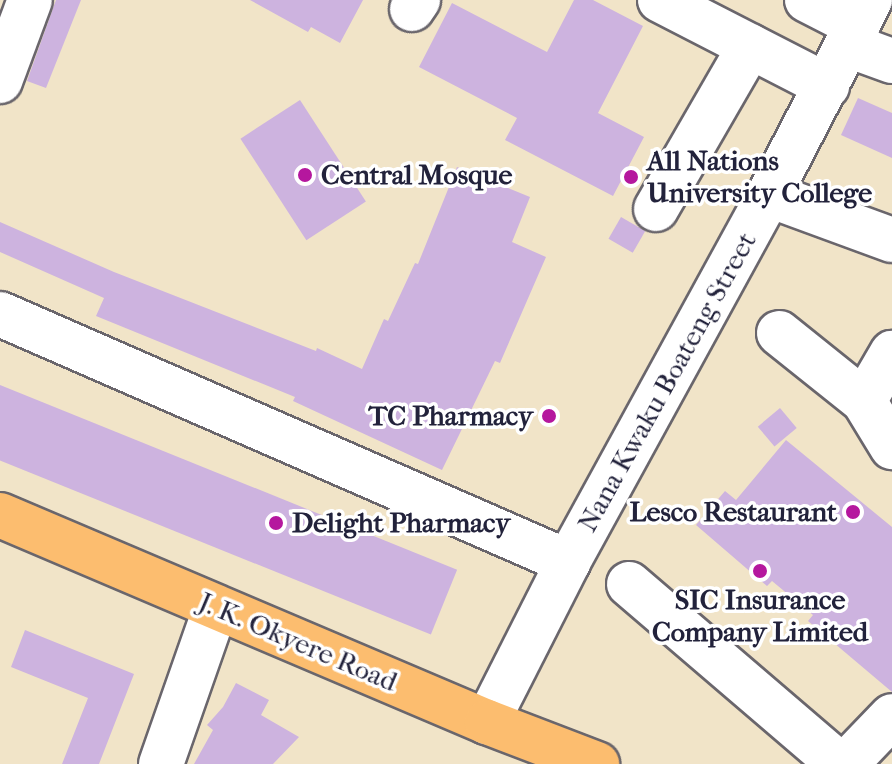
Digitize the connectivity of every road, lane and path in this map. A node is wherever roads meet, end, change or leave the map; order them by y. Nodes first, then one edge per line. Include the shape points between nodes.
1 (30, 0) edge
2 (660, 0) edge
3 (807, 0) edge
4 (859, 24) edge
5 (750, 46) junction
6 (892, 61) edge
7 (3, 66) edge
8 (827, 86) junction
9 (769, 195) junction
10 (656, 209) dead end
11 (892, 240) edge
12 (0, 314) edge
13 (779, 333) dead end
14 (892, 353) edge
15 (864, 401) junction
16 (892, 447) edge
17 (0, 515) edge
18 (568, 562) junction
19 (629, 584) dead end
20 (216, 607) junction
21 (892, 716) edge
22 (487, 722) junction
23 (161, 764) edge
24 (597, 764) edge
25 (839, 764) edge
26 (846, 764) edge

1 - 7 street
2 - 5 street
3 - 4 street
4 - 6 street
4 - 8 street, Nana Kwaku Boateng Street
5 - 8 street
5 - 10 street
8 - 9 street, Nana Kwaku Boateng Street
9 - 11 street
9 - 18 street, Nana Kwaku Boateng Street
12 - 18 street
13 - 15 street
14 - 15 street
15 - 16 street
17 - 20 main road, J. K. Okyere Road
18 - 22 street, Nana Kwaku Boateng Street
19 - 25 street
20 - 22 main road, J. K. Okyere Road
20 - 23 street
21 - 26 street
22 - 24 main road, J. K. Okyere Road

